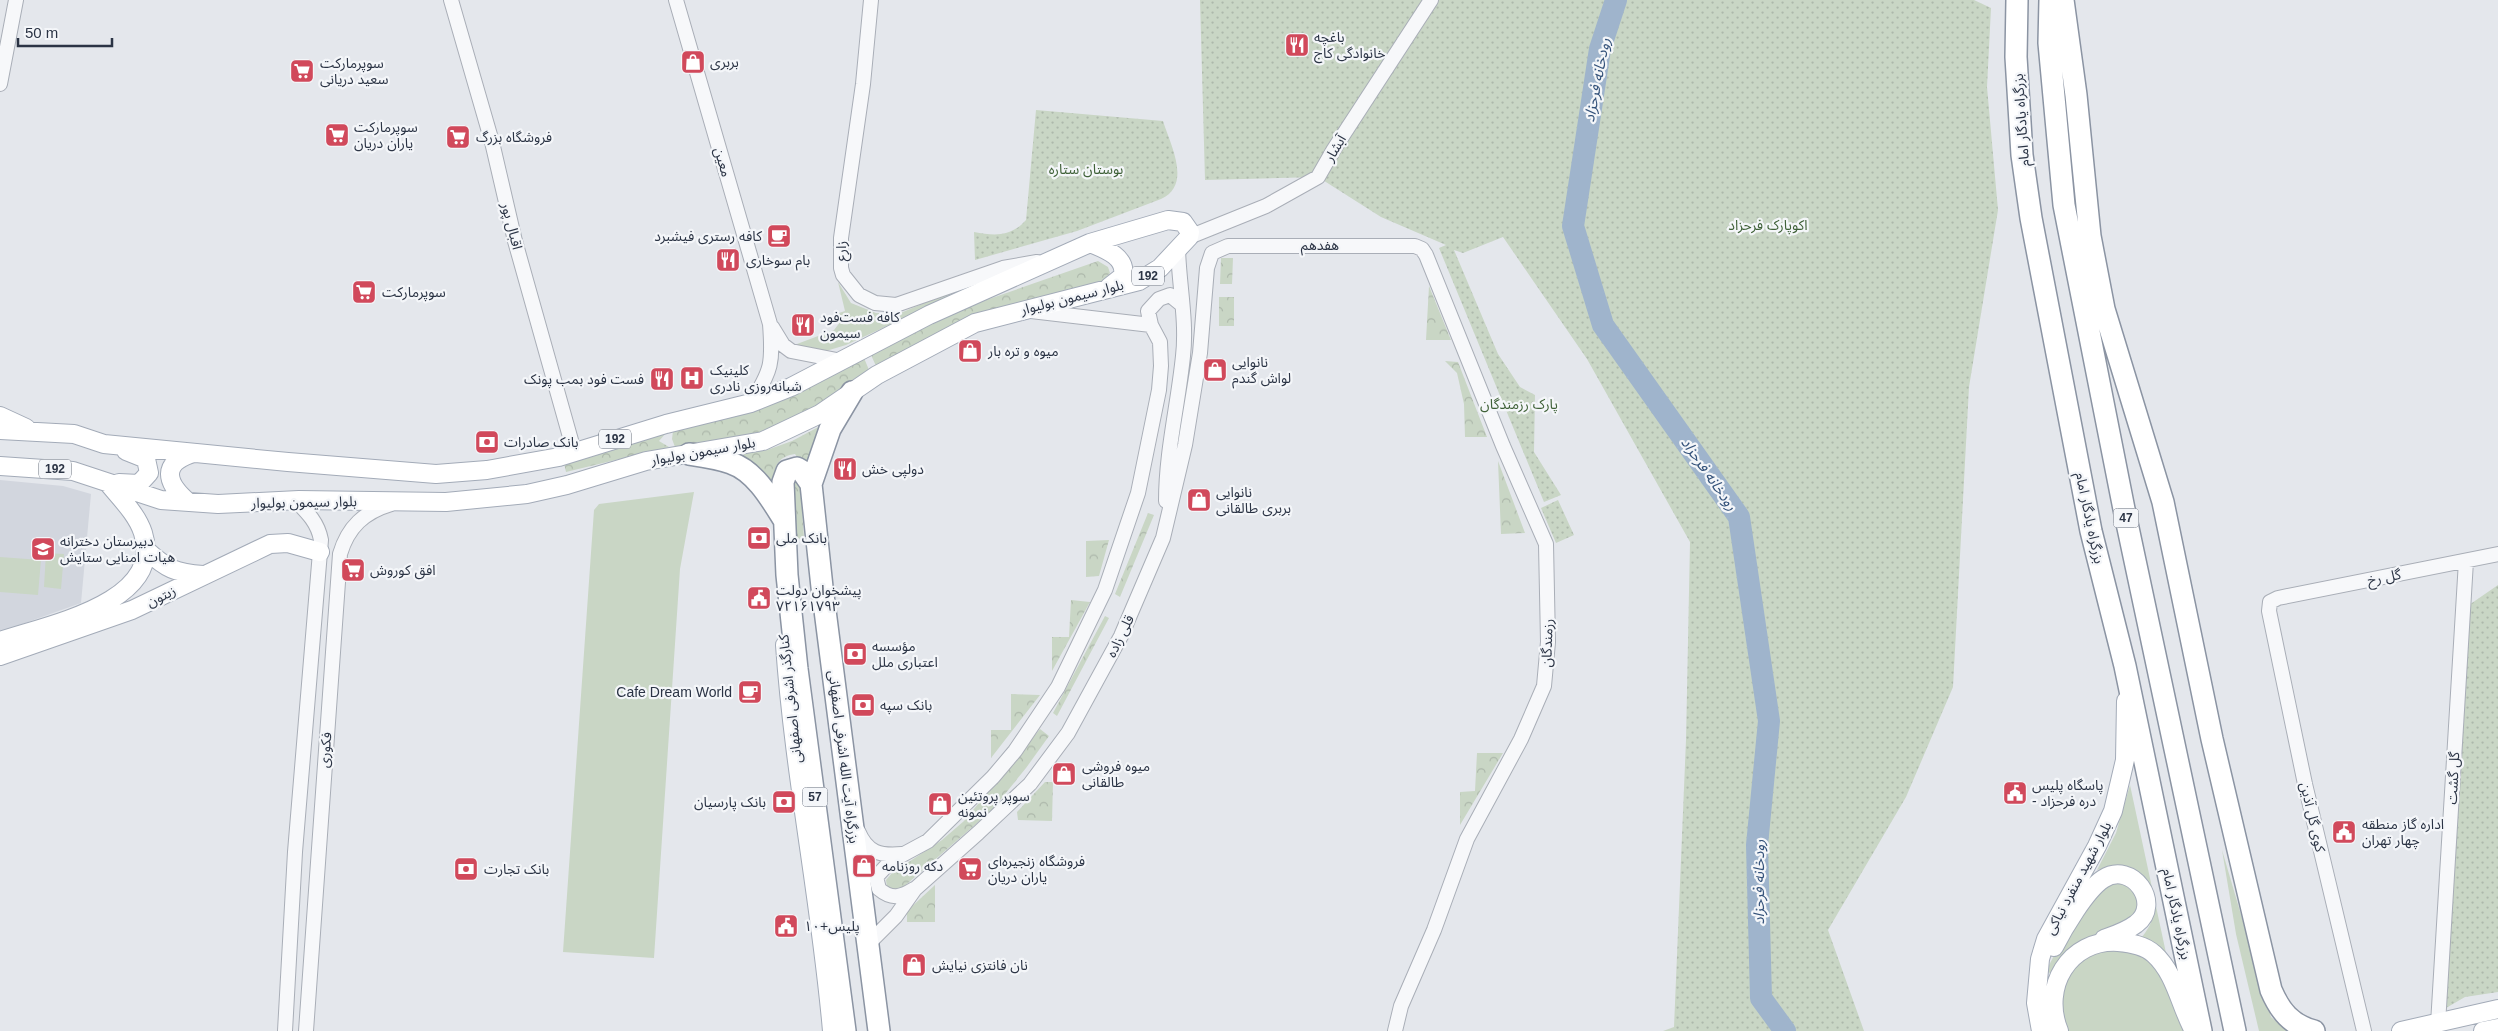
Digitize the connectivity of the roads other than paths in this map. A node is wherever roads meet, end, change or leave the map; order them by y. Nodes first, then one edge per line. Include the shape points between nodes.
1 (16, 0) edge
2 (451, 0) edge
3 (676, 0) edge
4 (871, 0) edge
5 (1431, 0) edge
6 (2017, 0) edge
7 (2050, 0) edge
8 (2063, 0) edge
9 (0, 84) edge
10 (1090, 243) junction
11 (1184, 243) junction
12 (1218, 249) joint
13 (1422, 249) joint
14 (1052, 259) junction
15 (1109, 287) junction
16 (1181, 304) junction
17 (1020, 310) junction
18 (770, 324) junction
19 (1151, 325) junction
20 (842, 361) junction
21 (852, 392) junction
22 (751, 403) junction
23 (0, 416) edge
24 (0, 430) edge
25 (36, 432) junction
26 (104, 444) junction
27 (574, 451) junction
28 (197, 453) junction
29 (689, 454) junction
30 (0, 466) edge
31 (108, 483) junction
32 (811, 484) junction
33 (295, 500) junction
34 (188, 502) junction
35 (399, 502) junction
36 (784, 520) junction
37 (1166, 524) junction
38 (146, 550) junction
39 (320, 552) junction
40 (2498, 554) edge
41 (2466, 561) junction
42 (204, 574) junction
43 (787, 575) junction
44 (2270, 602) joint
45 (0, 641) edge
46 (0, 656) edge
47 (2125, 666) junction
48 (851, 808) junction
49 (905, 854) junction
50 (915, 889) junction
51 (2095, 943) junction
52 (867, 945) junction
53 (2040, 978) junction
54 (2498, 1009) edge
55 (2438, 1024) junction
56 (2498, 1028) edge
57 (284, 1031) edge
58 (306, 1031) edge
59 (832, 1031) edge
60 (845, 1031) edge
61 (879, 1031) edge
62 (1394, 1031) edge
63 (2041, 1031) edge
64 (2059, 1031) edge
65 (2194, 1031) edge
66 (2201, 1031) edge
67 (2235, 1031) edge
68 (2314, 1031) edge
69 (2364, 1031) edge
70 (2401, 1031) edge
71 (2483, 1031) edge

1 - 9 street
2 - 27 street, اقبال پور
3 - 18 street, معین
4 - 14 street, زارع via 840,253 843,275 859,295 875,303 896,306 1003,268
5 - 11 street, آبشار via 1318,178 1289,195
6 - 47 highway, بزرگراه یادگار امام via 2016,57 2022,155 2031,218 2091,531
7 - 67 highway, 47 via 2049,43 2064,205 2126,518
8 - 68 highway via 2090,236 2104,309 2163,502 2218,767 2271,990 2287,1018
10 - 11 main road, 192 via 1168,220 1183,222 1188,227
10 - 14 main road, 192
10 - 15 main road via 1113,254 1123,265 1123,276
11 - 15 main road, بلوار سیمون بولیوار / 192 via 1160,268 1139,281
11 - 16 street
12 - 13 street, هفدهم via 1267,245 1415,246
12 - 37 street, قلی زاده via 1208,260 1200,353 1185,445
13 - 62 street, رزمندگان via 1546,544 1548,642 1544,686 1467,840
14 - 20 main road, 192
15 - 17 main road, بلوار سیمون بولیوار / 192
16 - 19 street via 1170,295 1159,299 1148,311
16 - 37 street via 1184,355 1166,467
17 - 19 street
17 - 21 main road, بلوار سیمون بولیوار / 192 via 975,323 946,337
18 - 20 street, معین via 783,345 791,351
18 - 22 street, معین via 771,366
19 - 49 street via 1162,348 1159,390 1138,493 1104,590 1058,686 1015,751 951,820 928,841
20 - 22 main road, 192
21 - 29 main road, بلوار سیمون بولیوار / 192 via 797,426 763,441
21 - 32 highway via 830,429
22 - 27 main road, 192
23 - 25 main road
24 - 25 main road, 192
25 - 26 main road, 192 via 74,434
26 - 28 main road, 192
26 - 31 main road via 142,456 150,468 147,478 139,484
27 - 28 main road, 192 via 559,457 487,470 436,474
28 - 34 main road via 177,459 172,465 172,483 177,493
29 - 35 main road, بلوار سیمون بولیوار / 192 via 622,466 567,485 527,494 446,502
29 - 36 highway, 57 via 732,463 743,469 769,496
30 - 31 main road, بلوار سیمون بولیوار / 192 via 73,471
31 - 34 main road, بلوار سیمون بولیوار / 192 via 161,500
31 - 38 main road via 136,517
32 - 36 highway via 802,470 787,471 783,482
32 - 48 highway, بزرگراه آیت الله اشرفی اصفهانی
33 - 34 main road, بلوار سیمون بولیوار / 192 via 218,504
33 - 35 main road, بلوار سیمون بولیوار / 192
33 - 39 street, فکوری via 312,516 320,530
35 - 58 street, فکوری via 366,514 345,537 340,554
36 - 43 highway, 57
37 - 50 street, قلی زاده via 1158,551 1121,636 1068,733 1030,784
38 - 42 main road via 170,570
38 - 45 main road, زیتون via 140,572 129,588 112,600
39 - 42 main road, زیتون via 279,542
39 - 57 street, فکوری
40 - 41 street, گل رخ
41 - 44 street, گل رخ
41 - 55 street, گل گشت
42 - 46 main road, زیتون via 132,610
43 - 59 main road, کنارگذر اشرفی اصفهانی via 783,621 787,675
43 - 60 highway, 57
44 - 69 street, کوی گل آذین via 2269,611 2305,784
47 - 53 main road, بلوار شهید منفرد نیاکی via 2126,741 2122,782 2097,846 2046,939 2040,959
47 - 66 highway, بزرگراه یادگار امام
48 - 49 street via 858,833 872,852
48 - 52 highway, بزرگراه آیت الله اشرفی اصفهانی
49 - 50 street via 883,868 876,876 877,884 884,893 895,897
50 - 52 street, قلی زاده via 896,916
51 - 53 main road via 2127,930 2143,916 2146,897 2142,887 2131,878 2110,876 2097,884 2058,939
51 - 64 main road via 2079,952 2062,970 2054,996
51 - 65 main road via 2131,942 2153,953 2171,975
52 - 61 highway, بزرگراه آیت الله اشرفی اصفهانی
53 - 63 main road, بلوار شهید منفرد نیاکی via 2036,1003
54 - 55 main road
55 - 70 main road
56 - 71 main road

